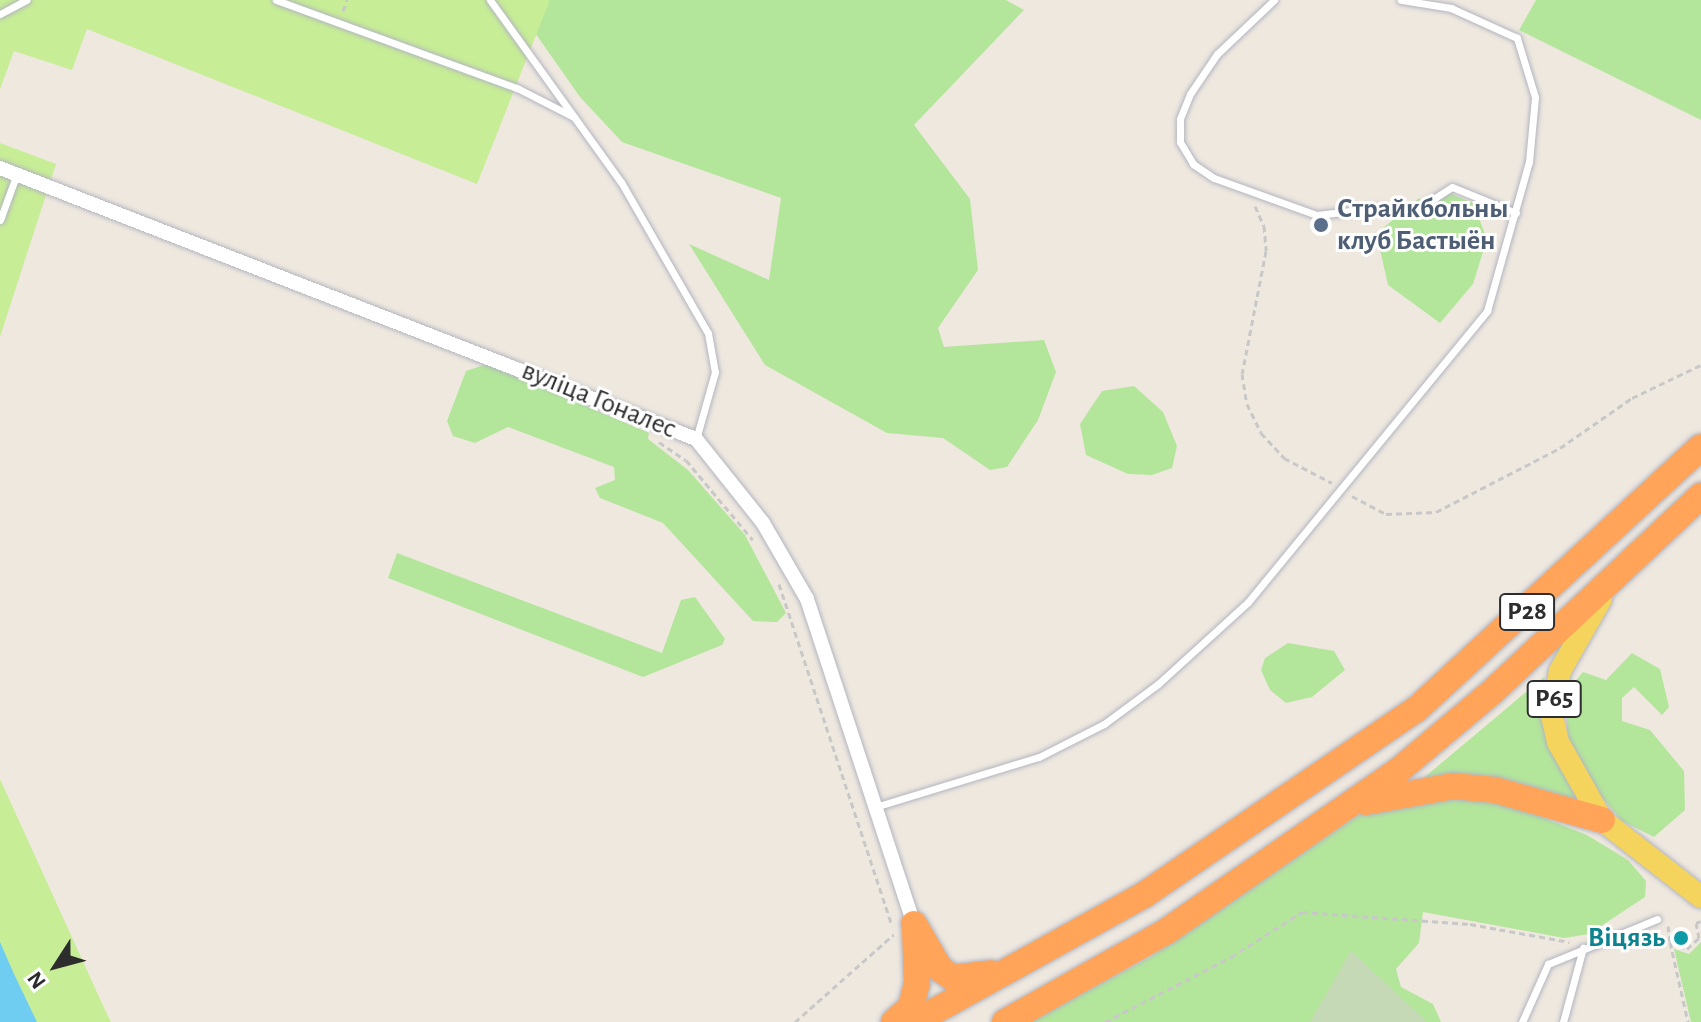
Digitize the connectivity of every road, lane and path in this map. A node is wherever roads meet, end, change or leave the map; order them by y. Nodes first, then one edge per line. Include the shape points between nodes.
1 (26, 0) edge
2 (276, 0) edge
3 (490, 0) edge
4 (1274, 0) edge
5 (1401, 0) edge
6 (0, 14) edge
7 (576, 118) junction
8 (0, 168) edge
9 (16, 176) junction
10 (1234, 185) junction
11 (1516, 213) junction
12 (0, 220) edge
13 (1701, 365) edge
14 (659, 425) junction
15 (696, 439) junction
16 (1701, 447) edge
17 (1339, 487) junction
18 (1701, 496) edge
19 (757, 543) dead end
20 (775, 575) dead end
21 (1612, 581) junction
22 (873, 807) junction
23 (1347, 809) junction
24 (1602, 820) junction
25 (1701, 897) edge
26 (1657, 919) joint
27 (1701, 921) edge
28 (914, 924) junction
29 (1670, 942) junction
30 (1581, 946) junction
31 (1030, 961) junction
32 (795, 1022) edge
33 (894, 1022) edge
34 (915, 1022) edge
35 (1005, 1022) edge
36 (1105, 1022) edge
37 (1522, 1022) edge
38 (1563, 1022) edge
39 (1688, 1022) edge

1 - 6 lane
2 - 7 lane via 517,88
3 - 7 lane
4 - 10 lane via 1217,54 1180,119 1180,142 1193,164
5 - 11 lane via 1451,8 1517,38 1535,97 1529,162
7 - 15 lane via 621,182 708,333 715,372
8 - 9 street, вуліца Гоналес
9 - 12 lane
9 - 14 street, вуліца Гоналес
10 - 11 lane via 1317,215 1376,208 1413,212 1452,187
10 - 17 path via 1254,204 1264,226 1266,251 1242,374 1247,404 1261,433 1284,458
11 - 17 lane via 1487,311
13 - 17 path via 1632,398 1560,448 1436,512 1386,514
14 - 15 street, вуліца Гоналес
14 - 19 path via 653,438 686,460
15 - 22 street, вуліца Гоналес via 792,568 811,610
16 - 31 highway, Р28 via 1417,709 1209,854
17 - 22 lane via 1248,602 1210,641 1104,724 1039,757
18 - 21 highway, Р28
20 - 32 path via 894,934
21 - 23 highway, Р28 via 1492,692
21 - 24 main road, Р65 via 1570,646 1552,716 1558,742
22 - 28 street, вуліца Гоналес
23 - 24 highway, Р65 via 1423,787 1453,786 1495,790
23 - 35 highway, Р28 via 1167,931
24 - 25 main road, Р65
26 - 29 path via 1668,926
26 - 30 lane
27 - 29 path via 1696,923 1695,944 1687,949
28 - 31 highway via 940,969 953,978 972,979
28 - 33 highway via 917,983 911,1007
29 - 39 path
30 - 36 path via 1470,924 1302,912 1231,957
30 - 37 lane via 1548,964
30 - 38 lane
31 - 34 highway, Р28

